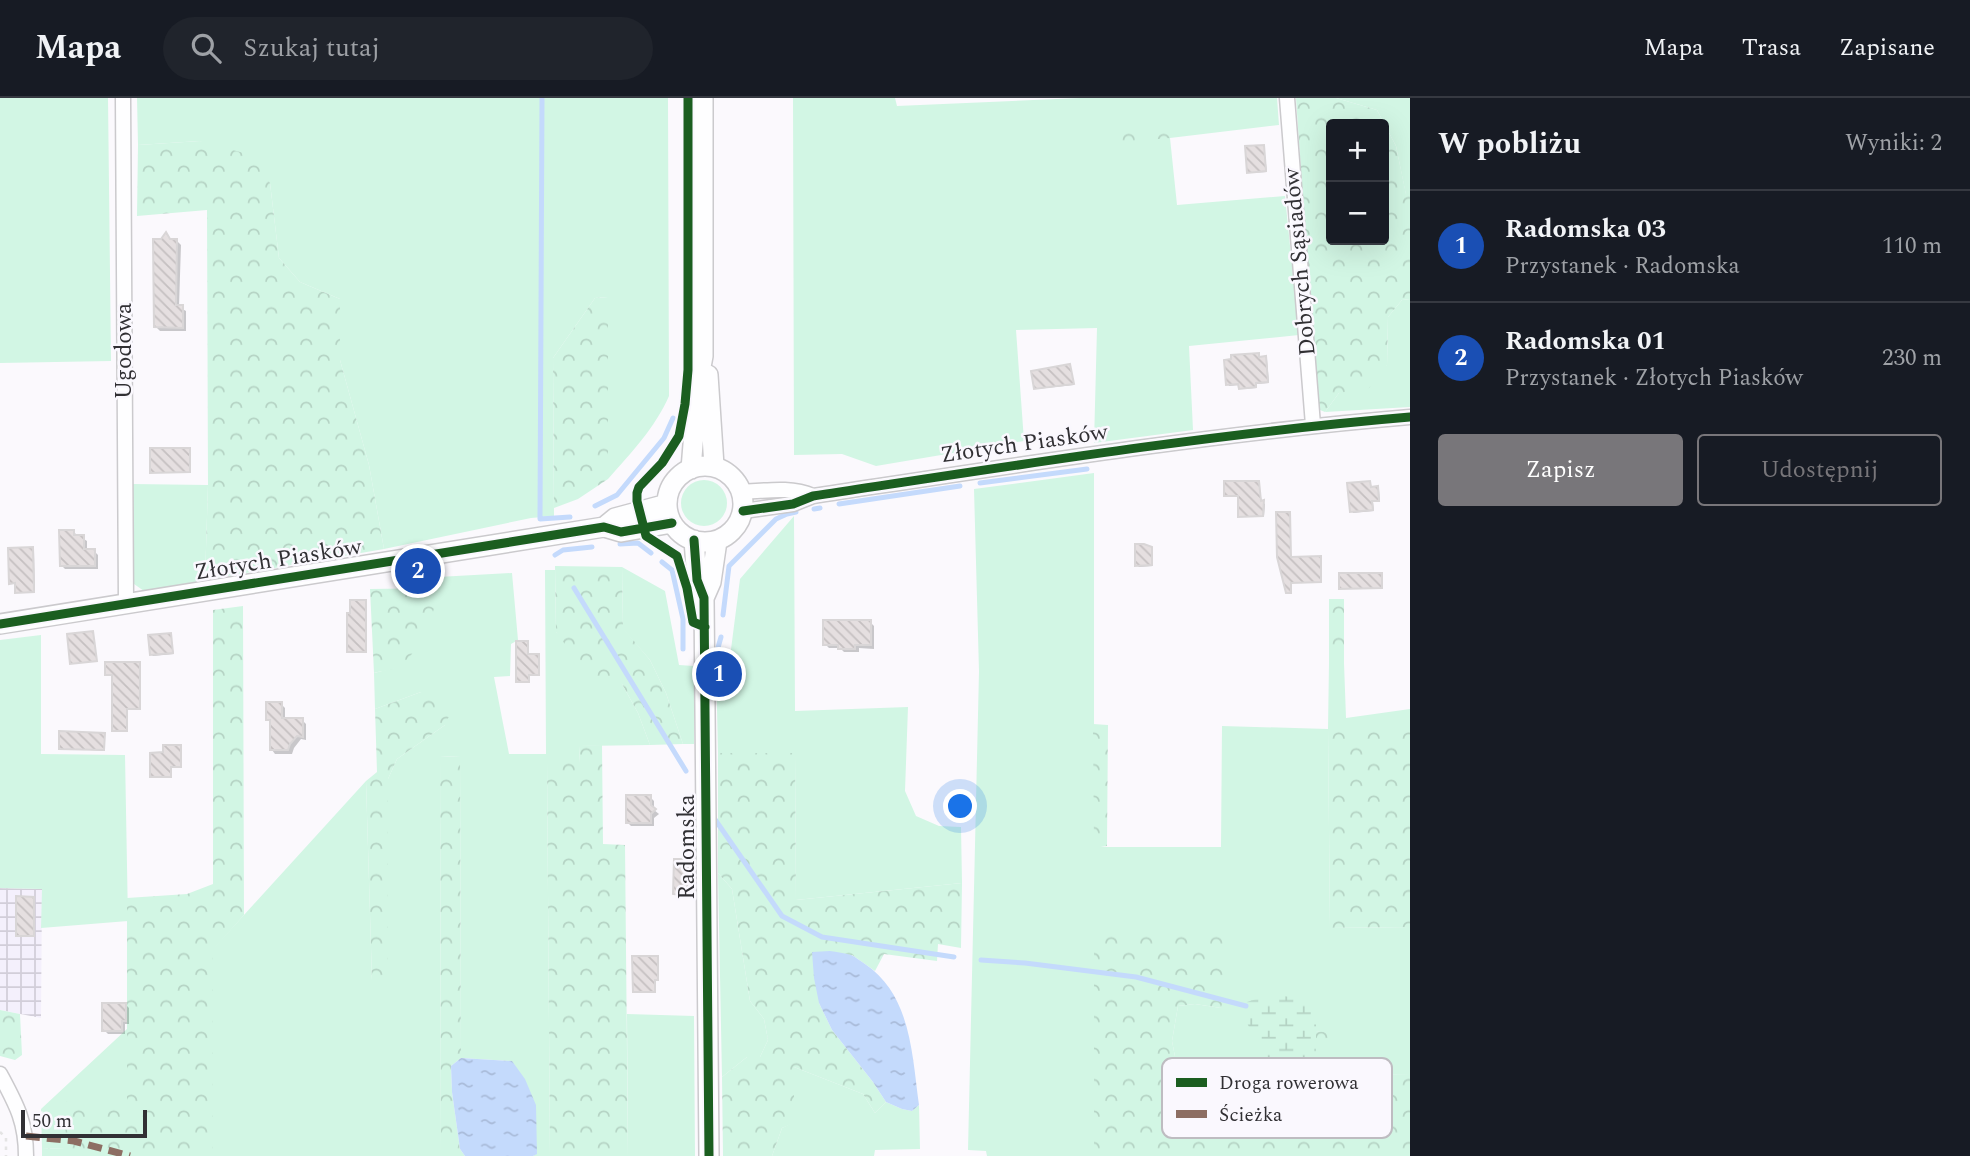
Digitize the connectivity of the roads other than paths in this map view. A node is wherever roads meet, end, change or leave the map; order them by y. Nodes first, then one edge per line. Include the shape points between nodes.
1 (123, 98) edge
2 (703, 98) edge
3 (1287, 98) edge
4 (704, 356) junction
5 (1410, 417) edge
6 (1313, 425) junction
7 (714, 466) junction
8 (691, 469) junction
9 (742, 492) junction
10 (813, 496) junction
11 (667, 504) junction
12 (743, 512) junction
13 (672, 523) junction
14 (604, 527) junction
15 (694, 540) junction
16 (717, 541) junction
17 (704, 598) junction
18 (126, 603) junction
19 (0, 624) edge
20 (0, 1074) edge
21 (26, 1156) edge
22 (709, 1156) edge

1 - 18 street, Ugodowa
2 - 4 street
3 - 6 street, Dobrych Sąsiadów
4 - 7 street
4 - 8 street
5 - 6 street, Złotych Piasków
6 - 10 street, Złotych Piasków
7 - 8 street
7 - 9 street via 731,475
8 - 11 street via 672,485
9 - 10 street, Złotych Piasków via 798,490
9 - 12 street
10 - 12 street, Złotych Piasków
11 - 13 street
11 - 14 street, Złotych Piasków via 615,519
12 - 16 street via 734,530
13 - 14 street, Złotych Piasków via 621,532
13 - 15 street
14 - 18 street, Złotych Piasków
15 - 16 street
15 - 17 street, Radomska via 697,580
16 - 17 street, Radomska
17 - 22 street, Radomska
18 - 19 street, Złotych Piasków
20 - 21 street via 19,1109

